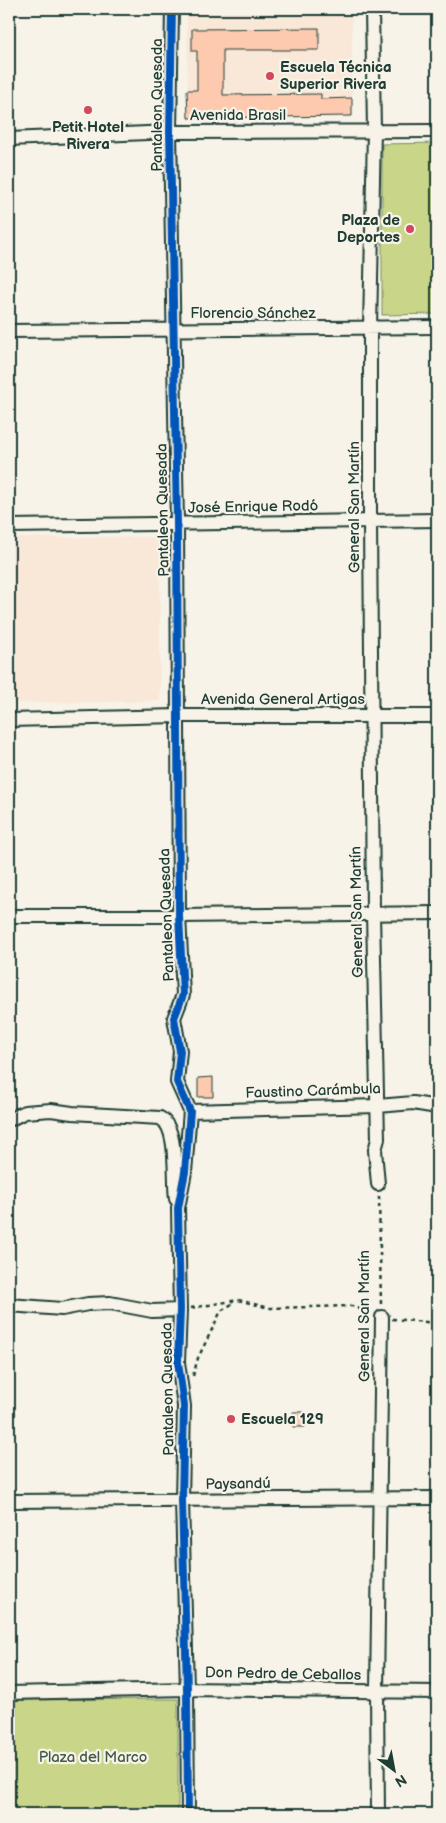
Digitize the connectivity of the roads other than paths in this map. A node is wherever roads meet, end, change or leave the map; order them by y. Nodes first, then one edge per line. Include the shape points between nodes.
1 (172, 9) edge
2 (372, 9) edge
3 (374, 130) junction
4 (437, 131) edge
5 (170, 132) junction
6 (9, 139) edge
7 (437, 328) edge
8 (370, 329) junction
9 (173, 330) junction
10 (9, 331) edge
11 (437, 520) edge
12 (370, 522) junction
13 (177, 524) junction
14 (9, 526) edge
15 (372, 715) junction
16 (178, 716) junction
17 (437, 716) edge
18 (9, 720) edge
19 (437, 913) edge
20 (373, 914) junction
21 (9, 916) edge
22 (179, 916) junction
23 (378, 1106) junction
24 (437, 1107) edge
25 (190, 1110) junction
26 (9, 1120) edge
27 (378, 1184) road end
28 (178, 1208) junction
29 (9, 1304) edge
30 (180, 1310) junction
31 (382, 1317) road end
32 (380, 1498) junction
33 (437, 1498) edge
34 (182, 1500) junction
35 (9, 1501) edge
36 (187, 1689) junction
37 (377, 1692) junction
38 (437, 1692) edge
39 (9, 1693) edge
40 (188, 1814) edge
41 (378, 1814) edge

1 - 5 street, Pantaleon Quesada
2 - 3 street, General San Martín
3 - 4 street, Avenida Brasil
3 - 5 street, Avenida Brasil
3 - 8 street, General San Martín
5 - 6 street, Avenida Brasil
5 - 9 street, Pantaleon Quesada
7 - 8 street, Florencio Sánchez
8 - 9 street, Florencio Sánchez
8 - 12 street, General San Martín
9 - 10 street, Florencio Sánchez
9 - 13 street, Pantaleon Quesada
11 - 12 street, José Enrique Rodó
12 - 13 street, José Enrique Rodó
12 - 15 street, General San Martín
13 - 14 street, José Enrique Rodó
13 - 16 street, Pantaleon Quesada
15 - 16 street, Avenida General Artigas
15 - 17 street, Avenida General Artigas
15 - 20 street, General San Martín
16 - 18 street, Avenida General Artigas
16 - 22 street, Pantaleon Quesada
19 - 20 street
20 - 22 street
20 - 23 street, General San Martín
21 - 22 street
22 - 25 street, Pantaleon Quesada via 183,995 174,1018 180,1051 177,1082
23 - 24 street, Faustino Carámbula via 413,1103
23 - 25 street, Faustino Carámbula
23 - 27 street, General San Martín via 375,1150
25 - 28 street, Pantaleon Quesada via 185,1172
26 - 28 street via 25,1112 51,1110 166,1121 172,1139
28 - 30 street, Pantaleon Quesada
29 - 30 street via 62,1309 110,1303 152,1310
30 - 34 street, Pantaleon Quesada via 178,1362 184,1406
31 - 32 street, General San Martín
32 - 33 street, Paysandú
32 - 34 street, Paysandú
32 - 37 street, General San Martín
34 - 35 street, Paysandú
34 - 36 street, Pantaleon Quesada
36 - 37 street, Don Pedro de Ceballos
36 - 39 street, Don Pedro de Ceballos
36 - 40 street, Pantaleon Quesada
37 - 38 street, Don Pedro de Ceballos
37 - 41 street, General San Martín

